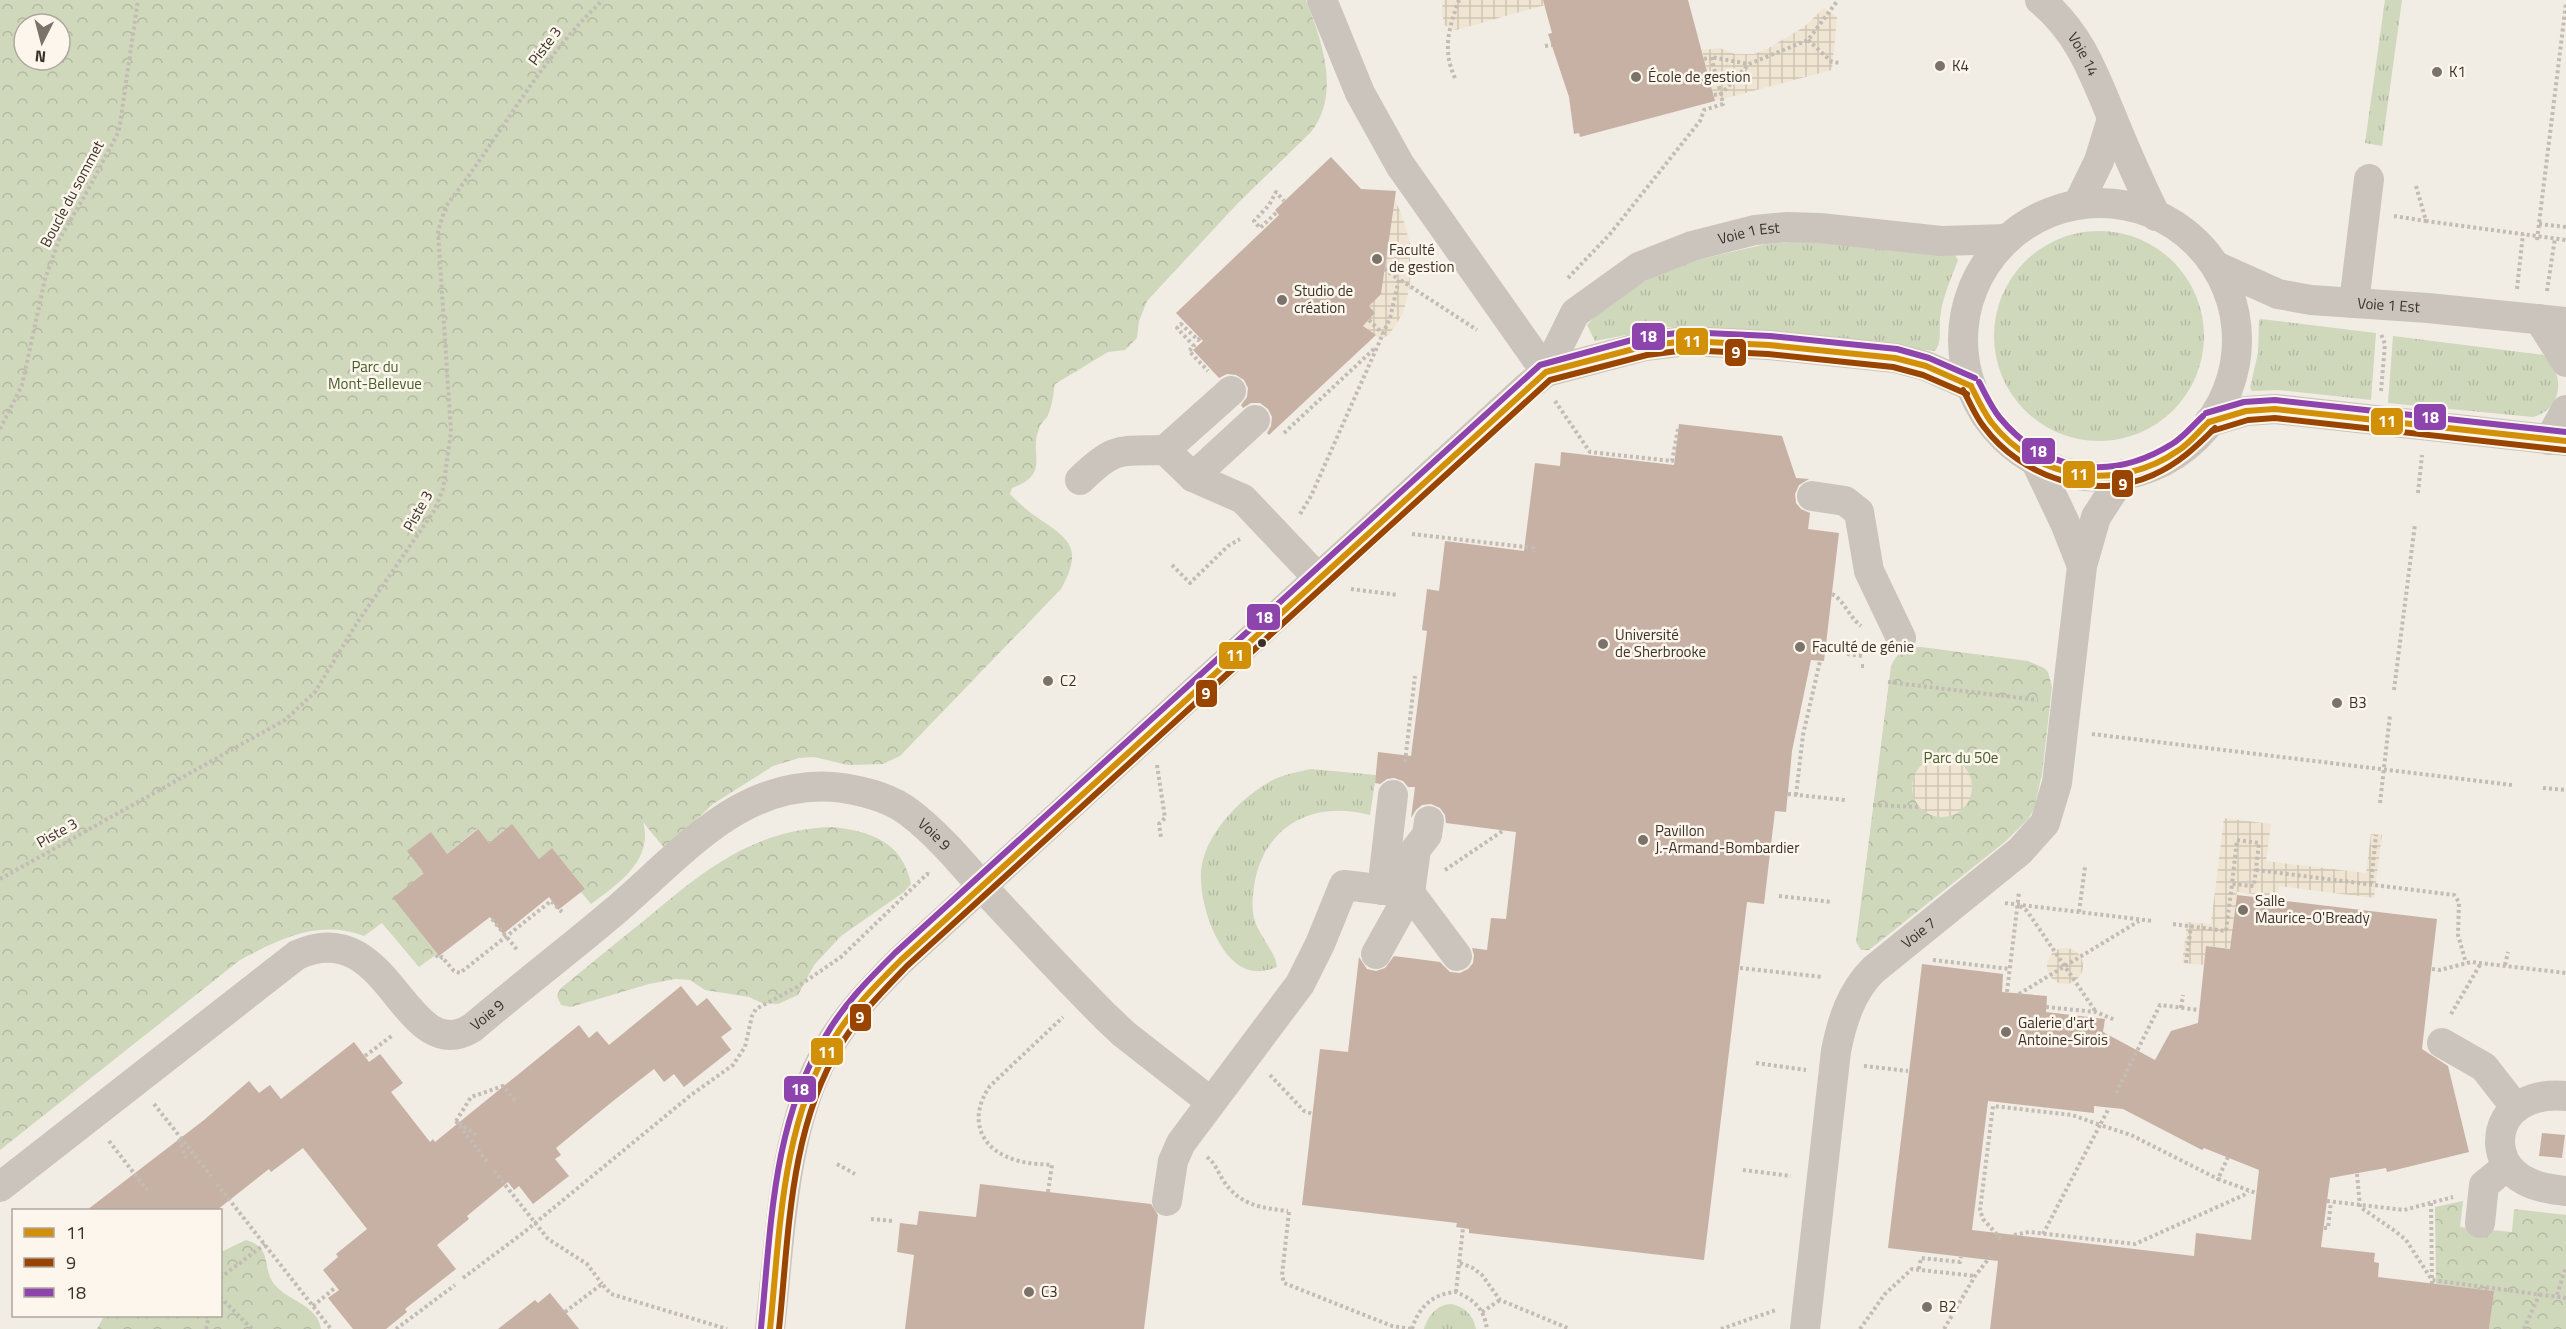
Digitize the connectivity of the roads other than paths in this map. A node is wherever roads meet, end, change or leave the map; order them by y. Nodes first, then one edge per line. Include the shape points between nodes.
1 (1322, 0) edge
2 (2040, 0) edge
3 (2112, 119) junction
4 (2369, 179) dead end
5 (2078, 204) junction
6 (2156, 216) junction
7 (2007, 239) junction
8 (2218, 267) junction
9 (2354, 303) junction
10 (2551, 312) edge
11 (2566, 362) edge
12 (1546, 372) junction
13 (1971, 386) junction
14 (1231, 390) dead end
15 (2566, 410) edge
16 (1255, 420) dead end
17 (2209, 422) junction
18 (2558, 440) edge
19 (1165, 450) junction
20 (2036, 462) junction
21 (2124, 474) junction
22 (1193, 477) junction
23 (1080, 480) dead end
24 (1812, 496) dead end
25 (2082, 566) junction
26 (1329, 583) junction
27 (1901, 638) dead end
28 (1393, 795) dead end
29 (1429, 821) dead end
30 (983, 887) junction
31 (1396, 892) junction
32 (1376, 954) dead end
33 (1457, 956) dead end
34 (2444, 1031) road end
35 (2566, 1096) edge
36 (1211, 1102) junction
37 (2516, 1108) junction
38 (2507, 1166) junction
39 (0, 1187) edge
40 (2566, 1191) edge
41 (1167, 1201) dead end
42 (2480, 1223) dead end
43 (770, 1329) edge
44 (1805, 1329) edge

1 - 12 lane via 1364,99 1400,165
2 - 3 lane, Voie 14 via 2078,43 2098,79
3 - 5 lane via 2099,161
3 - 6 lane, Voie 14
4 - 9 lane
5 - 6 lane via 2113,203
5 - 7 lane via 2038,217
6 - 8 lane via 2190,237
7 - 12 lane, Voie 1 Est via 1941,241 1787,227 1755,230 1692,246 1639,267 1575,313
7 - 13 lane via 1982,269 1966,312 1965,356
8 - 9 lane, Voie 1 Est via 2278,294
8 - 17 lane via 2232,298 2237,344 2224,395
9 - 10 lane, Voie 1 Est
10 - 11 lane
12 - 13 lane via 1658,343 1736,342 1895,358 1926,366
12 - 26 lane via 1508,403
13 - 20 lane via 2001,437
14 - 19 lane
15 - 18 lane
16 - 22 lane
17 - 18 lane via 2246,411 2275,409
17 - 21 lane via 2189,444 2170,456
19 - 22 lane
19 - 23 lane via 1113,453
20 - 21 lane via 2079,476
20 - 25 lane, Voie 7
21 - 25 lane, Voie 7 via 2096,517
22 - 26 lane via 1243,499
24 - 27 lane via 1845,501 1859,512 1869,571
25 - 44 lane, Voie 7 via 2057,783 2050,812 2026,846 1873,970 1854,994 1842,1023
26 - 30 lane
28 - 31 lane
29 - 31 lane via 1427,835
30 - 36 lane, Voie 9 via 1117,1028
30 - 39 lane, Voie 9 via 933,832 891,801 836,788 784,790 752,801 722,819 472,1028 458,1035 434,1033 421,1023 359,956 328,947 307,951 288,961
30 - 43 lane via 881,980 847,1020 820,1063 803,1107 792,1155
31 - 32 lane
31 - 33 lane
31 - 36 lane via 1344,885 1300,984
34 - 37 lane via 2484,1067
35 - 37 lane via 2539,1096
36 - 41 lane via 1181,1143 1173,1161
37 - 38 lane via 2507,1117 2501,1133 2501,1151
38 - 40 lane via 2525,1181
38 - 42 lane via 2484,1185

